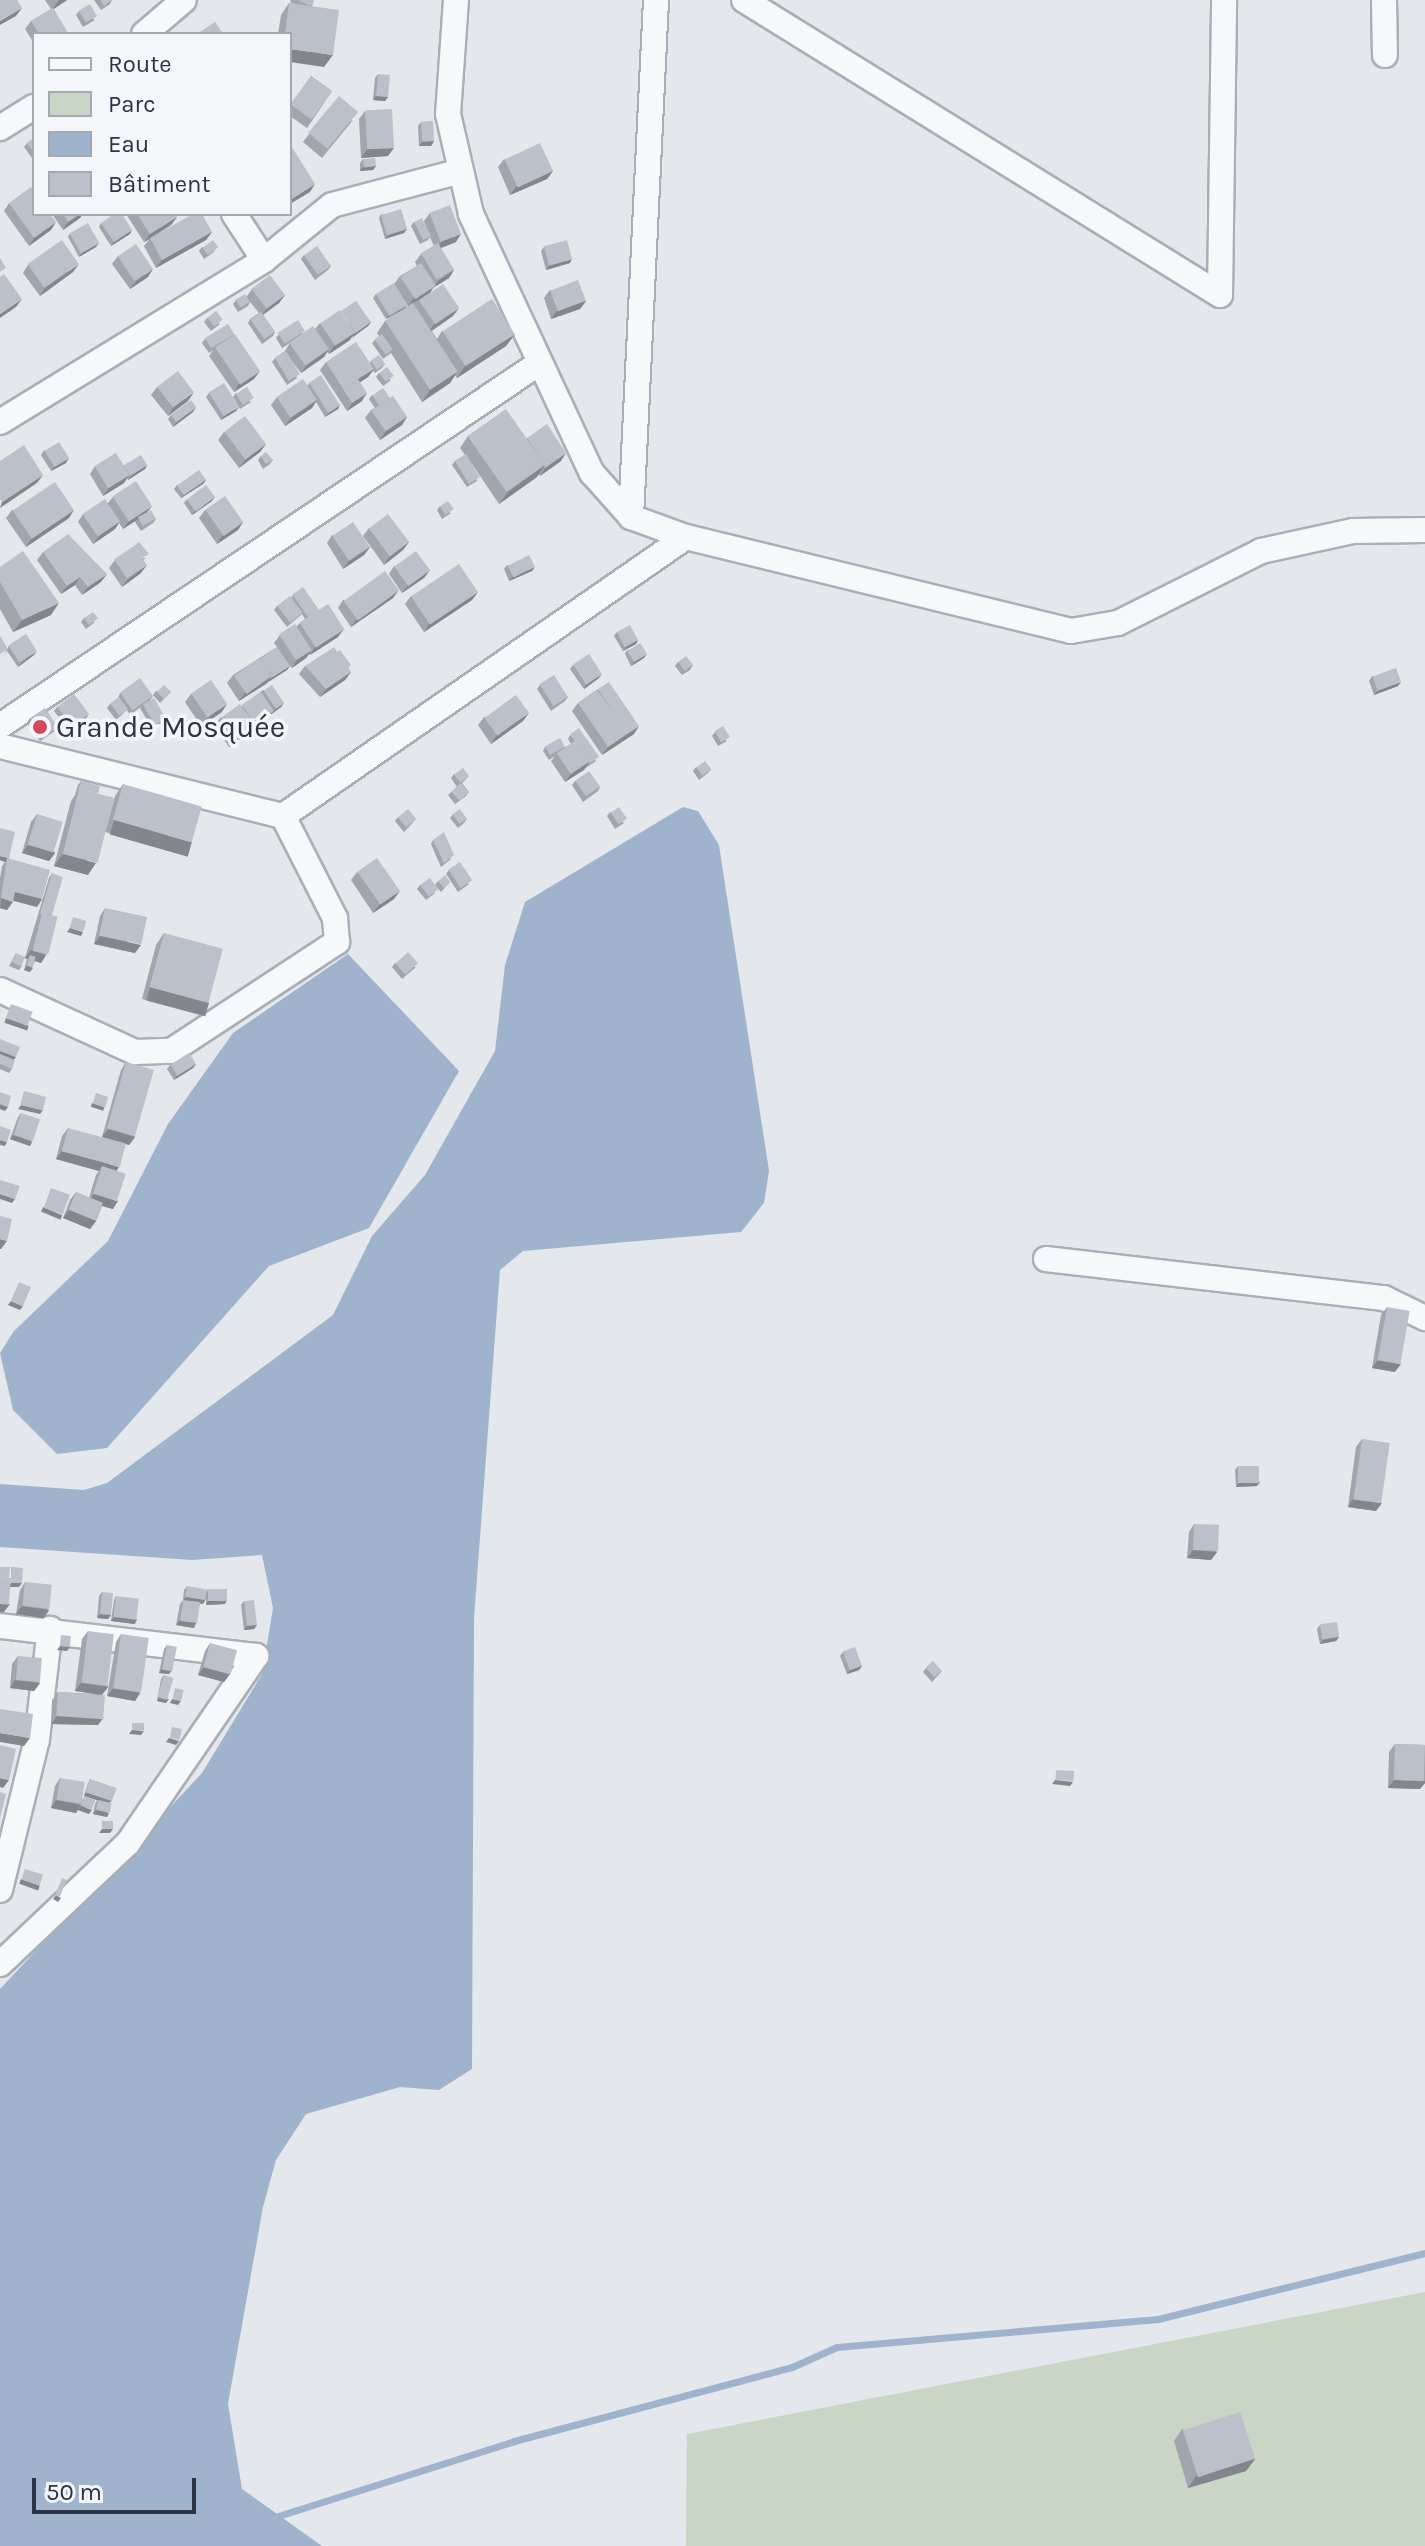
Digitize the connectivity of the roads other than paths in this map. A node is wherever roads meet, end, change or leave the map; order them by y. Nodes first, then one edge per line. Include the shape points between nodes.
1 (184, 0) edge
2 (456, 0) edge
3 (656, 0) edge
4 (744, 0) edge
5 (1224, 0) edge
6 (1384, 0) edge
7 (146, 32) edge
8 (1385, 55) dead end
9 (32, 108) edge
10 (0, 128) edge
11 (457, 172) junction
12 (235, 216) edge
13 (264, 260) junction
14 (538, 364) junction
15 (0, 422) edge
16 (631, 517) junction
17 (1425, 530) edge
18 (686, 537) junction
19 (0, 726) edge
20 (0, 746) edge
21 (283, 816) junction
22 (0, 990) edge
23 (1046, 1259) dead end
24 (1425, 1318) edge
25 (0, 1626) edge
26 (50, 1629) junction
27 (0, 1890) edge
28 (0, 1964) edge

1 - 7 street
2 - 11 street via 448,114
3 - 16 street
4 - 5 street via 1220,295
6 - 8 street
9 - 10 street
11 - 13 street via 332,205
11 - 14 street
12 - 13 street
13 - 15 street
14 - 16 street via 592,473
14 - 19 street
16 - 18 street
17 - 18 street via 1353,531 1261,551 1118,623 1071,631
18 - 21 street
20 - 21 street
21 - 22 street via 335,918 337,942 171,1051 135,1052
23 - 24 street via 1384,1298
25 - 26 street
26 - 27 street via 37,1739
26 - 28 street via 256,1656 128,1843

